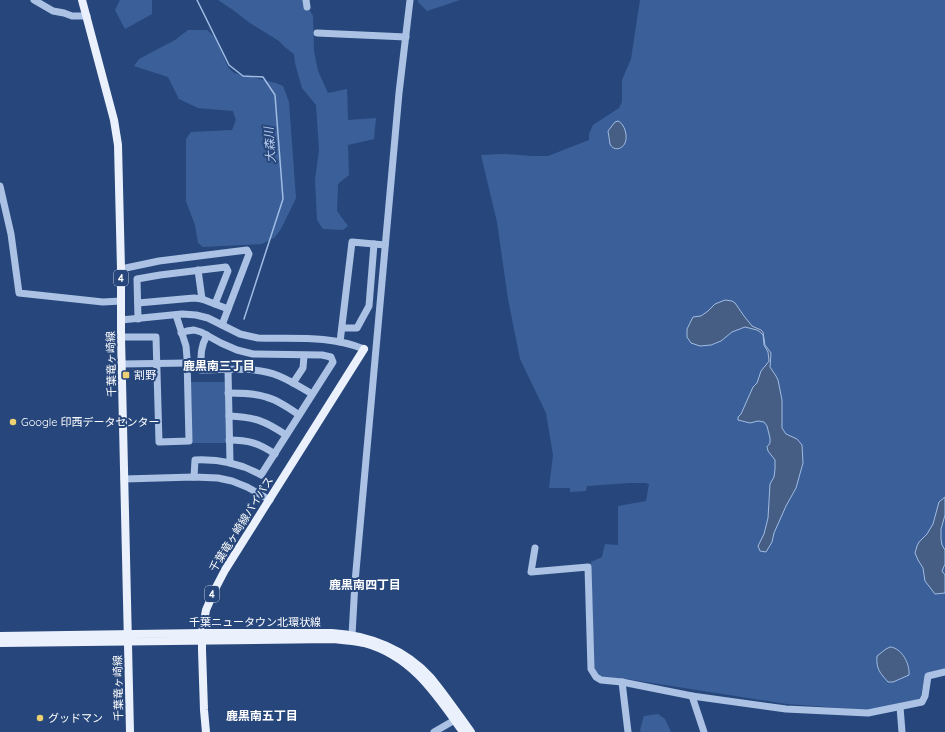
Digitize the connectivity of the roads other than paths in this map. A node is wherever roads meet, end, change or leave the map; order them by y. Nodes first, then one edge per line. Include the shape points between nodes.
1 (34, 0) edge
2 (82, 0) edge
3 (410, 0) edge
4 (86, 16) junction
5 (318, 33) dead end
6 (406, 37) junction
7 (0, 186) edge
8 (374, 244) junction
9 (385, 245) junction
10 (121, 269) junction
11 (198, 270) junction
12 (202, 299) junction
13 (121, 301) junction
14 (138, 303) junction
15 (215, 304) junction
16 (228, 309) junction
17 (176, 315) junction
18 (138, 318) junction
19 (121, 320) junction
20 (222, 325) junction
21 (342, 328) junction
22 (182, 333) junction
23 (207, 335) junction
24 (121, 337) junction
25 (340, 342) junction
26 (364, 349) joint
27 (304, 356) junction
28 (157, 363) junction
29 (188, 363) junction
30 (122, 364) junction
31 (228, 370) junction
32 (293, 383) junction
33 (228, 393) junction
34 (312, 394) junction
35 (299, 415) junction
36 (229, 416) junction
37 (286, 435) junction
38 (229, 440) junction
39 (275, 454) junction
40 (230, 463) junction
41 (194, 477) junction
42 (124, 479) junction
43 (270, 500) junction
44 (535, 548) dead end
45 (352, 635) junction
46 (0, 636) edge
47 (202, 636) junction
48 (127, 637) junction
49 (0, 643) edge
50 (945, 672) edge
51 (622, 682) junction
52 (692, 696) junction
53 (900, 707) junction
54 (458, 719) junction
55 (130, 732) edge
56 (206, 732) edge
57 (434, 732) edge
58 (463, 732) edge
59 (471, 732) edge
60 (628, 732) edge
61 (704, 732) edge
62 (902, 732) edge

1 - 4 street via 53,11 72,16
2 - 4 main road, 千葉竜ヶ崎線 / 4
3 - 6 street
4 - 10 main road, 千葉竜ヶ崎線 / 4 via 117,139
5 - 6 street
6 - 9 street
7 - 13 street via 11,234 19,293 103,302
8 - 9 street
8 - 21 street via 369,306 357,328
8 - 21 street via 352,242
9 - 45 street
10 - 13 main road, 千葉竜ヶ崎線 / 4
10 - 16 street via 159,261 247,250 249,254
11 - 12 street
11 - 14 street via 137,279
11 - 15 street via 226,267 228,271
12 - 14 street
12 - 15 street
13 - 19 main road, 千葉竜ヶ崎線 / 4
14 - 18 street
15 - 16 street
16 - 20 street
17 - 18 street
17 - 20 street via 196,315
17 - 22 street
18 - 19 street
19 - 24 main road, 千葉竜ヶ崎線 / 4
20 - 25 street via 240,334 258,338 325,339
21 - 25 street
22 - 23 street via 194,330
22 - 29 street
23 - 27 street via 237,350 253,354
23 - 31 street via 201,350 201,370
24 - 28 street via 156,337
24 - 30 main road, 千葉竜ヶ崎線 / 4
25 - 26 street
26 - 43 main road, 千葉竜ヶ崎線バイパス / 4
27 - 32 street via 303,368
27 - 34 street via 322,355 331,357 333,362
28 - 29 street
28 - 29 street via 159,442 189,441
28 - 30 street
30 - 42 main road, 千葉竜ヶ崎線 / 4
31 - 32 street via 262,371
31 - 33 street
32 - 34 street
33 - 35 street via 266,397
33 - 36 street
34 - 35 street
35 - 37 street
36 - 37 street via 260,420
36 - 38 street
37 - 39 street
38 - 39 street via 254,442
38 - 40 street
39 - 40 street via 261,475 246,467
40 - 41 street via 195,460
41 - 42 street
41 - 43 street via 232,481
42 - 48 main road, 千葉竜ヶ崎線 / 4
43 - 47 main road, 千葉竜ヶ崎線バイパス / 4 via 213,592 206,610
44 - 51 street via 531,572 588,567 591,669 601,680
45 - 47 main road, 千葉ニュータウン北環状線 via 332,633
45 - 54 main road, 千葉ニュータウン北環状線 via 384,645 410,660 430,677
46 - 48 main road, 千葉ニュータウン北環状線
47 - 48 main road, 千葉ニュータウン北環状線
47 - 54 main road, 千葉ニュータウン北環状線 via 333,639 364,643 385,651 408,665
47 - 56 main road, 千葉竜ヶ崎線バイパス / 4
48 - 49 main road, 千葉ニュータウン北環状線
48 - 55 main road, 千葉竜ヶ崎線 / 4
50 - 53 street via 928,676 922,702
51 - 52 street
51 - 60 street
52 - 53 street via 786,709 868,713
52 - 61 street
53 - 62 street
54 - 57 street
54 - 58 main road, 千葉ニュータウン北環状線
54 - 59 main road, 千葉ニュータウン北環状線

